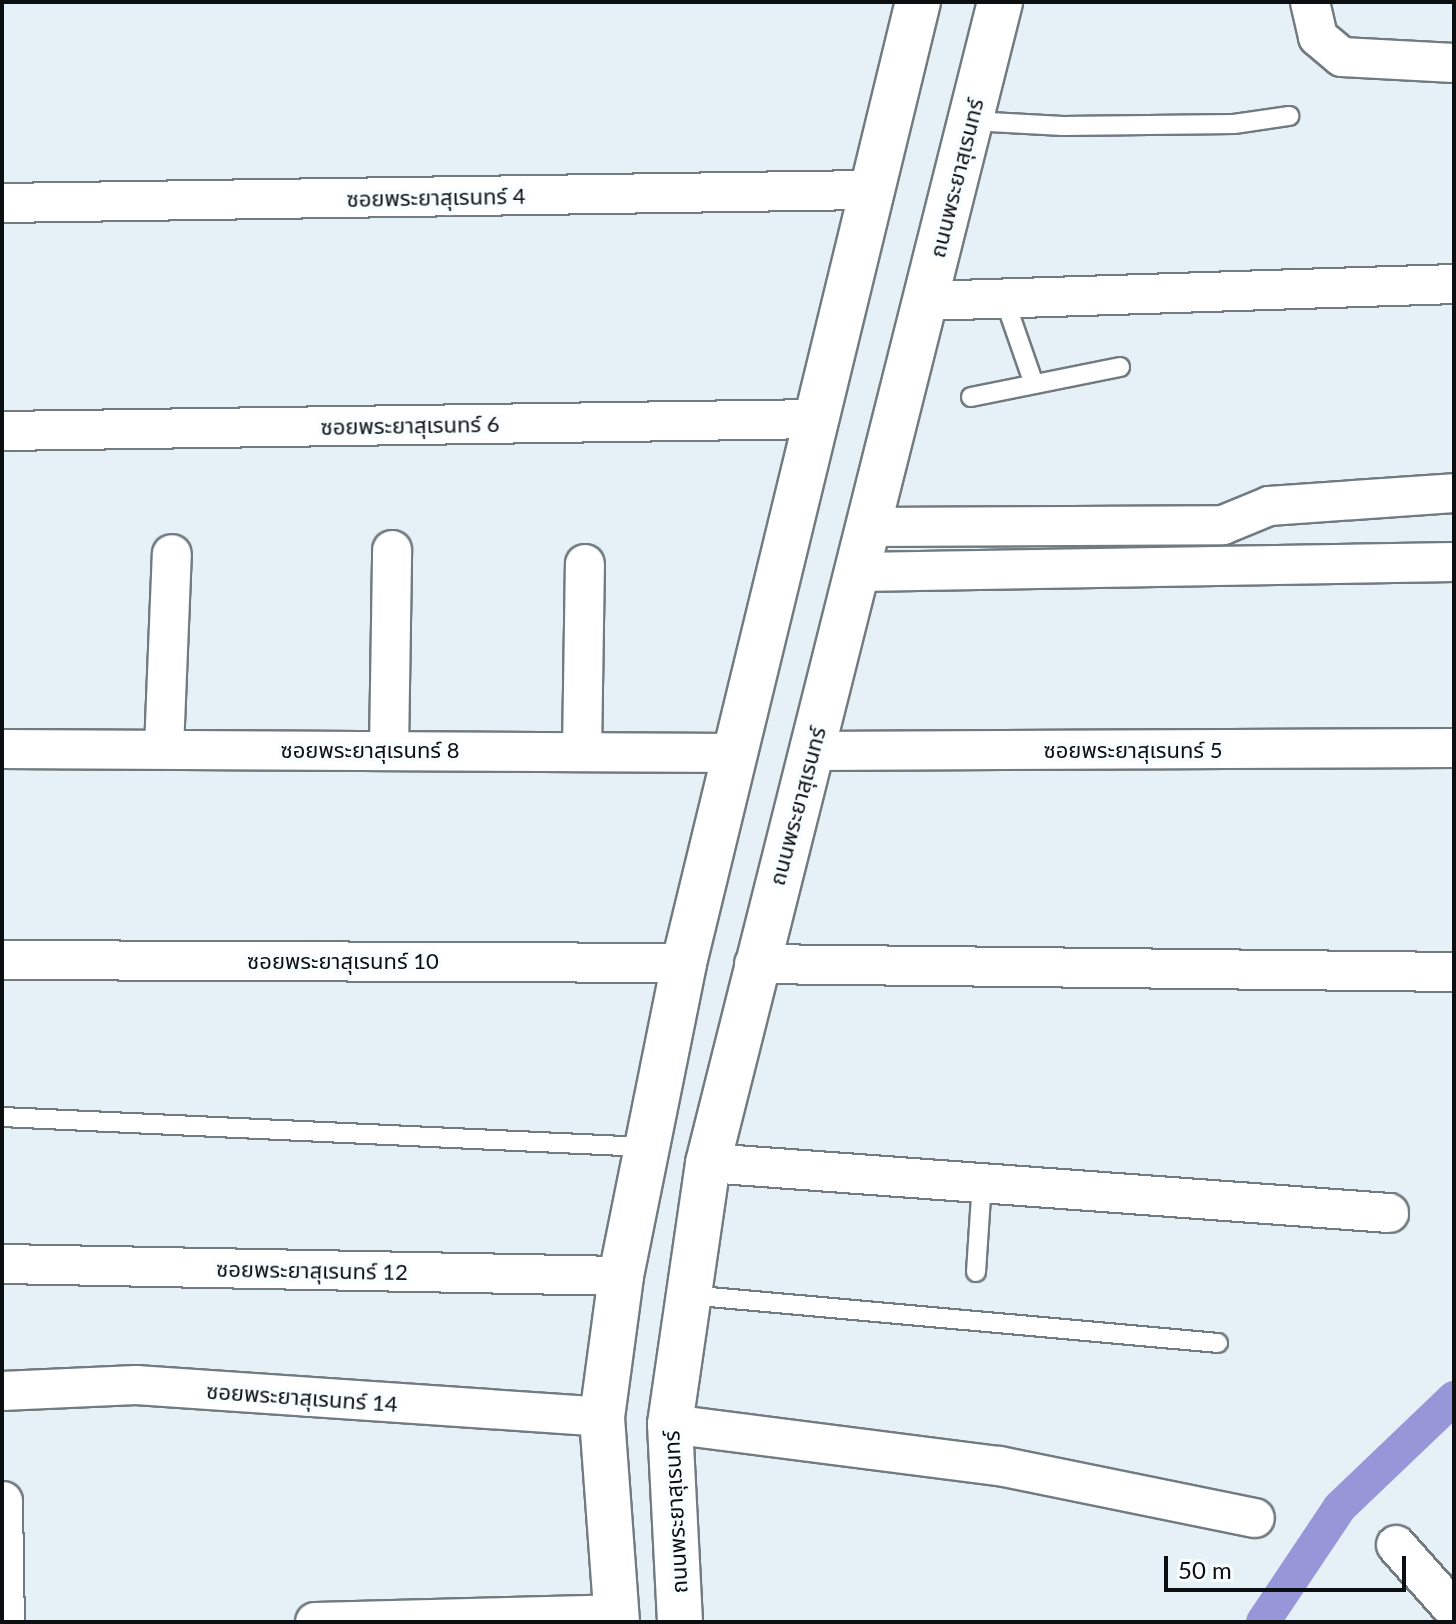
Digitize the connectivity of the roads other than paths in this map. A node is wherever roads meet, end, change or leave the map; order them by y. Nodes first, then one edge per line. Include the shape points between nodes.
1 (918, 2) edge
2 (1000, 2) edge
3 (1310, 2) edge
4 (1454, 63) edge
5 (1289, 116) dead end
6 (971, 121) junction
7 (871, 190) junction
8 (2, 203) edge
9 (1454, 284) edge
10 (1004, 298) junction
11 (926, 301) junction
12 (1120, 367) dead end
13 (1034, 384) junction
14 (971, 397) dead end
15 (818, 419) junction
16 (2, 431) edge
17 (1454, 493) edge
18 (870, 527) junction
19 (392, 550) dead end
20 (172, 554) dead end
21 (1454, 562) edge
22 (585, 564) dead end
23 (859, 572) junction
24 (1454, 748) edge
25 (2, 749) edge
26 (164, 749) junction
27 (389, 750) junction
28 (582, 751) junction
29 (812, 751) junction
30 (737, 753) junction
31 (2, 960) edge
32 (684, 963) junction
33 (754, 964) junction
34 (1454, 972) edge
35 (2, 1117) edge
36 (646, 1147) junction
37 (708, 1163) junction
38 (982, 1182) junction
39 (1389, 1213) dead end
40 (2, 1264) edge
41 (976, 1272) dead end
42 (621, 1276) junction
43 (685, 1295) junction
44 (1218, 1343) dead end
45 (2, 1391) edge
46 (602, 1417) junction
47 (670, 1424) junction
48 (3, 1501) edge
49 (1255, 1518) dead end
50 (1396, 1545) dead end
51 (1454, 1610) edge
52 (616, 1618) edge
53 (5, 1622) edge
54 (315, 1622) edge
55 (680, 1622) edge

1 - 7 street
2 - 6 street, ถนนพระยาสุเรนทร์
3 - 4 street via 1318,37 1342,57
5 - 6 lane via 1187,125
6 - 11 street, ถนนพระยาสุเรนทร์
7 - 8 street, ซอยพระยาสุเรนทร์ 4
7 - 15 street
9 - 10 street
10 - 11 street
10 - 13 lane
11 - 18 street, ถนนพระยาสุเรนทร์
12 - 13 lane
13 - 14 lane
15 - 16 street, ซอยพระยาสุเรนทร์ 6
15 - 30 street
17 - 18 street via 1269,506 1223,525
18 - 23 street, ถนนพระยาสุเรนทร์
19 - 27 street
20 - 26 street
21 - 23 street
22 - 28 street
23 - 29 street, ถนนพระยาสุเรนทร์
24 - 29 street, ซอยพระยาสุเรนทร์ 5
25 - 26 street, ซอยพระยาสุเรนทร์ 8
26 - 27 street, ซอยพระยาสุเรนทร์ 8
27 - 28 street, ซอยพระยาสุเรนทร์ 8
28 - 30 street, ซอยพระยาสุเรนทร์ 8
29 - 33 street, ถนนพระยาสุเรนทร์
30 - 32 street
31 - 32 street, ซอยพระยาสุเรนทร์ 10
32 - 33 street
32 - 36 street
33 - 34 street
33 - 37 street, ถนนพระยาสุเรนทร์
35 - 36 lane
36 - 42 street
37 - 38 street
37 - 43 street, ถนนพระยาสุเรนทร์
38 - 39 street
38 - 41 lane
40 - 42 street, ซอยพระยาสุเรนทร์ 12
42 - 46 street
43 - 44 lane
43 - 47 street, ถนนพระยาสุเรนทร์
45 - 46 street, ซอยพระยาสุเรนทร์ 14 via 136,1385
46 - 52 street
47 - 49 street via 999,1466
47 - 55 street, ถนนพระยาสุเรนทร์
48 - 53 street
50 - 51 street
52 - 54 street

